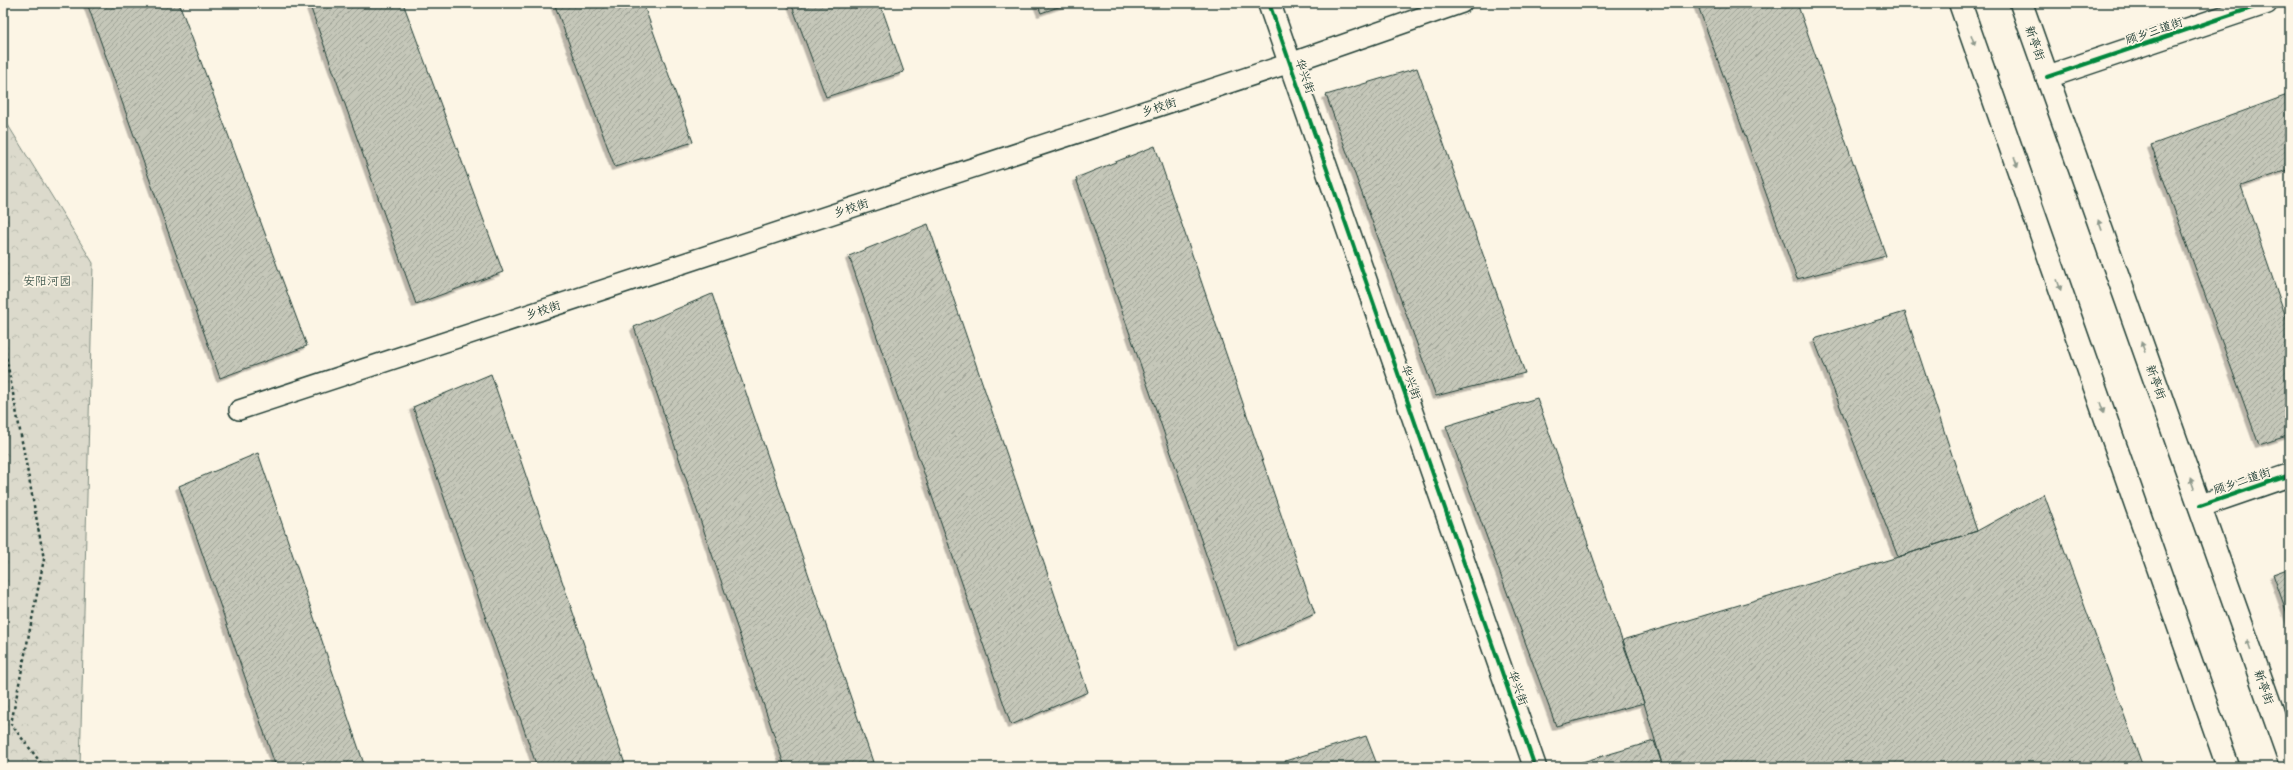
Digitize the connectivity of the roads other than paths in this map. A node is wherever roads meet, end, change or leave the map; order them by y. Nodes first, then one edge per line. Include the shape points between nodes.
1 (1269, 3) edge
2 (1462, 3) edge
3 (1960, 3) edge
4 (2021, 3) edge
5 (2266, 3) edge
6 (1290, 63) junction
7 (2048, 77) junction
8 (239, 410) dead end
9 (2290, 475) edge
10 (2200, 506) junction
11 (2290, 761) edge
12 (1535, 767) edge
13 (2228, 767) edge

1 - 6 main road, 华兴街
2 - 6 lane, 乡校街
3 -> 13 main road
4 - 7 main road, 新亭街
5 - 7 main road, 顾乡三道街
6 - 8 lane, 乡校街
6 - 12 main road, 华兴街
10 -> 7 main road, 新亭街
9 - 10 main road, 顾乡二道街
11 -> 10 main road, 新亭街

